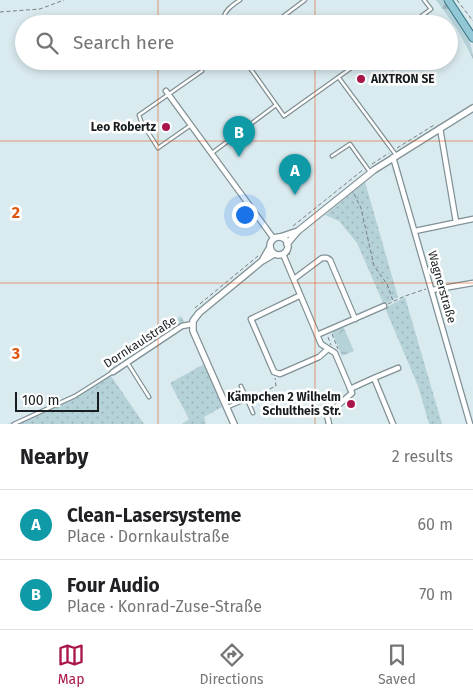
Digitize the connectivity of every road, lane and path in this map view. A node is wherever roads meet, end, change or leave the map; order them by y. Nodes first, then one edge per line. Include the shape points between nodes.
1 (64, 0) edge
2 (240, 0) edge
3 (305, 0) edge
4 (424, 0) edge
5 (448, 0) edge
6 (457, 0) edge
7 (0, 12) edge
8 (225, 15) edge
9 (285, 15) edge
10 (423, 15) edge
11 (461, 17) junction
12 (473, 20) edge
13 (473, 30) edge
14 (473, 38) edge
15 (251, 70) edge
16 (349, 70) edge
17 (394, 70) edge
18 (202, 71) dead end
19 (389, 73) junction
20 (386, 76) dead end
21 (339, 78) junction
22 (394, 80) dead end
23 (168, 93) junction
24 (276, 105) junction
25 (473, 108) edge
26 (191, 125) junction
27 (440, 128) junction
28 (212, 153) junction
29 (332, 156) dead end
30 (395, 156) junction
31 (370, 173) junction
32 (350, 189) junction
33 (473, 219) edge
34 (300, 221) dead end
35 (456, 222) junction
36 (288, 231) dead end
37 (298, 231) junction
38 (416, 231) junction
39 (277, 238) junction
40 (287, 244) junction
41 (270, 247) junction
42 (262, 253) dead end
43 (274, 254) junction
44 (283, 254) junction
45 (262, 261) junction
46 (294, 279) junction
47 (473, 283) edge
48 (432, 289) junction
49 (299, 296) junction
50 (384, 306) dead end
51 (194, 310) dead end
52 (355, 319) junction
53 (193, 324) junction
54 (328, 331) junction
55 (317, 335) junction
56 (333, 336) junction
57 (328, 338) junction
58 (329, 347) junction
59 (338, 348) dead end
60 (127, 362) junction
61 (398, 368) dead end
62 (112, 372) joint
63 (274, 372) junction
64 (374, 378) junction
65 (241, 386) dead end
66 (350, 389) junction
67 (149, 396) dead end
68 (247, 399) junction
69 (227, 408) junction
70 (253, 413) dead end
71 (14, 424) edge
72 (234, 424) edge
73 (329, 424) edge
74 (393, 424) edge
75 (470, 424) edge

1 - 7 path via 40,9
2 - 8 lane via 227,9
3 - 9 lane
4 - 10 lane via 431,9
5 - 11 main road
6 - 12 path
11 - 13 main road
11 - 14 main road
15 - 24 lane
16 - 21 lane
17 - 19 path
18 - 23 lane
19 - 20 path
19 - 22 path
21 - 24 lane via 284,116
21 - 30 lane
23 - 26 street
23 - 26 lane via 139,114 158,148
24 - 28 lane
25 - 27 street
26 - 28 street
27 - 30 street
27 - 35 street
28 - 39 street
29 - 31 lane via 350,144
30 - 31 street
30 - 38 street, Wagnerstraße
31 - 32 street
32 - 37 street
32 - 48 path via 361,208 374,266 393,301
33 - 35 street
34 - 36 path
35 - 38 street
37 - 39 street
37 - 40 street
38 - 48 street, Wagnerstraße
39 - 40 street
39 - 41 street
40 - 44 street
41 - 43 street
41 - 45 street, Dornkaulstraße
42 - 51 path
43 - 44 street
43 - 45 street, Dornkaulstraße
44 - 46 street
45 - 53 street, Dornkaulstraße via 199,313
46 - 49 street
46 - 52 street via 322,258 327,258
47 - 48 street
48 - 75 street, Wagnerstraße
49 - 55 street
49 - 63 street via 251,319
50 - 52 street
52 - 54 street
53 - 60 street, Dornkaulstraße via 182,326
53 - 69 street
54 - 55 street
54 - 56 path
54 - 57 path
55 - 58 street via 321,344
56 - 57 path
56 - 59 path
57 - 58 path
58 - 63 street via 319,357 280,374
58 - 66 street via 335,353
60 - 62 street, Dornkaulstraße
60 - 67 lane
61 - 64 street
62 - 71 lane, Dornkaulstraße via 75,396
63 - 68 path via 276,386
64 - 66 street
64 - 74 street
65 - 68 lane
66 - 73 street via 352,393 327,415
68 - 69 lane
68 - 70 lane
69 - 72 street

